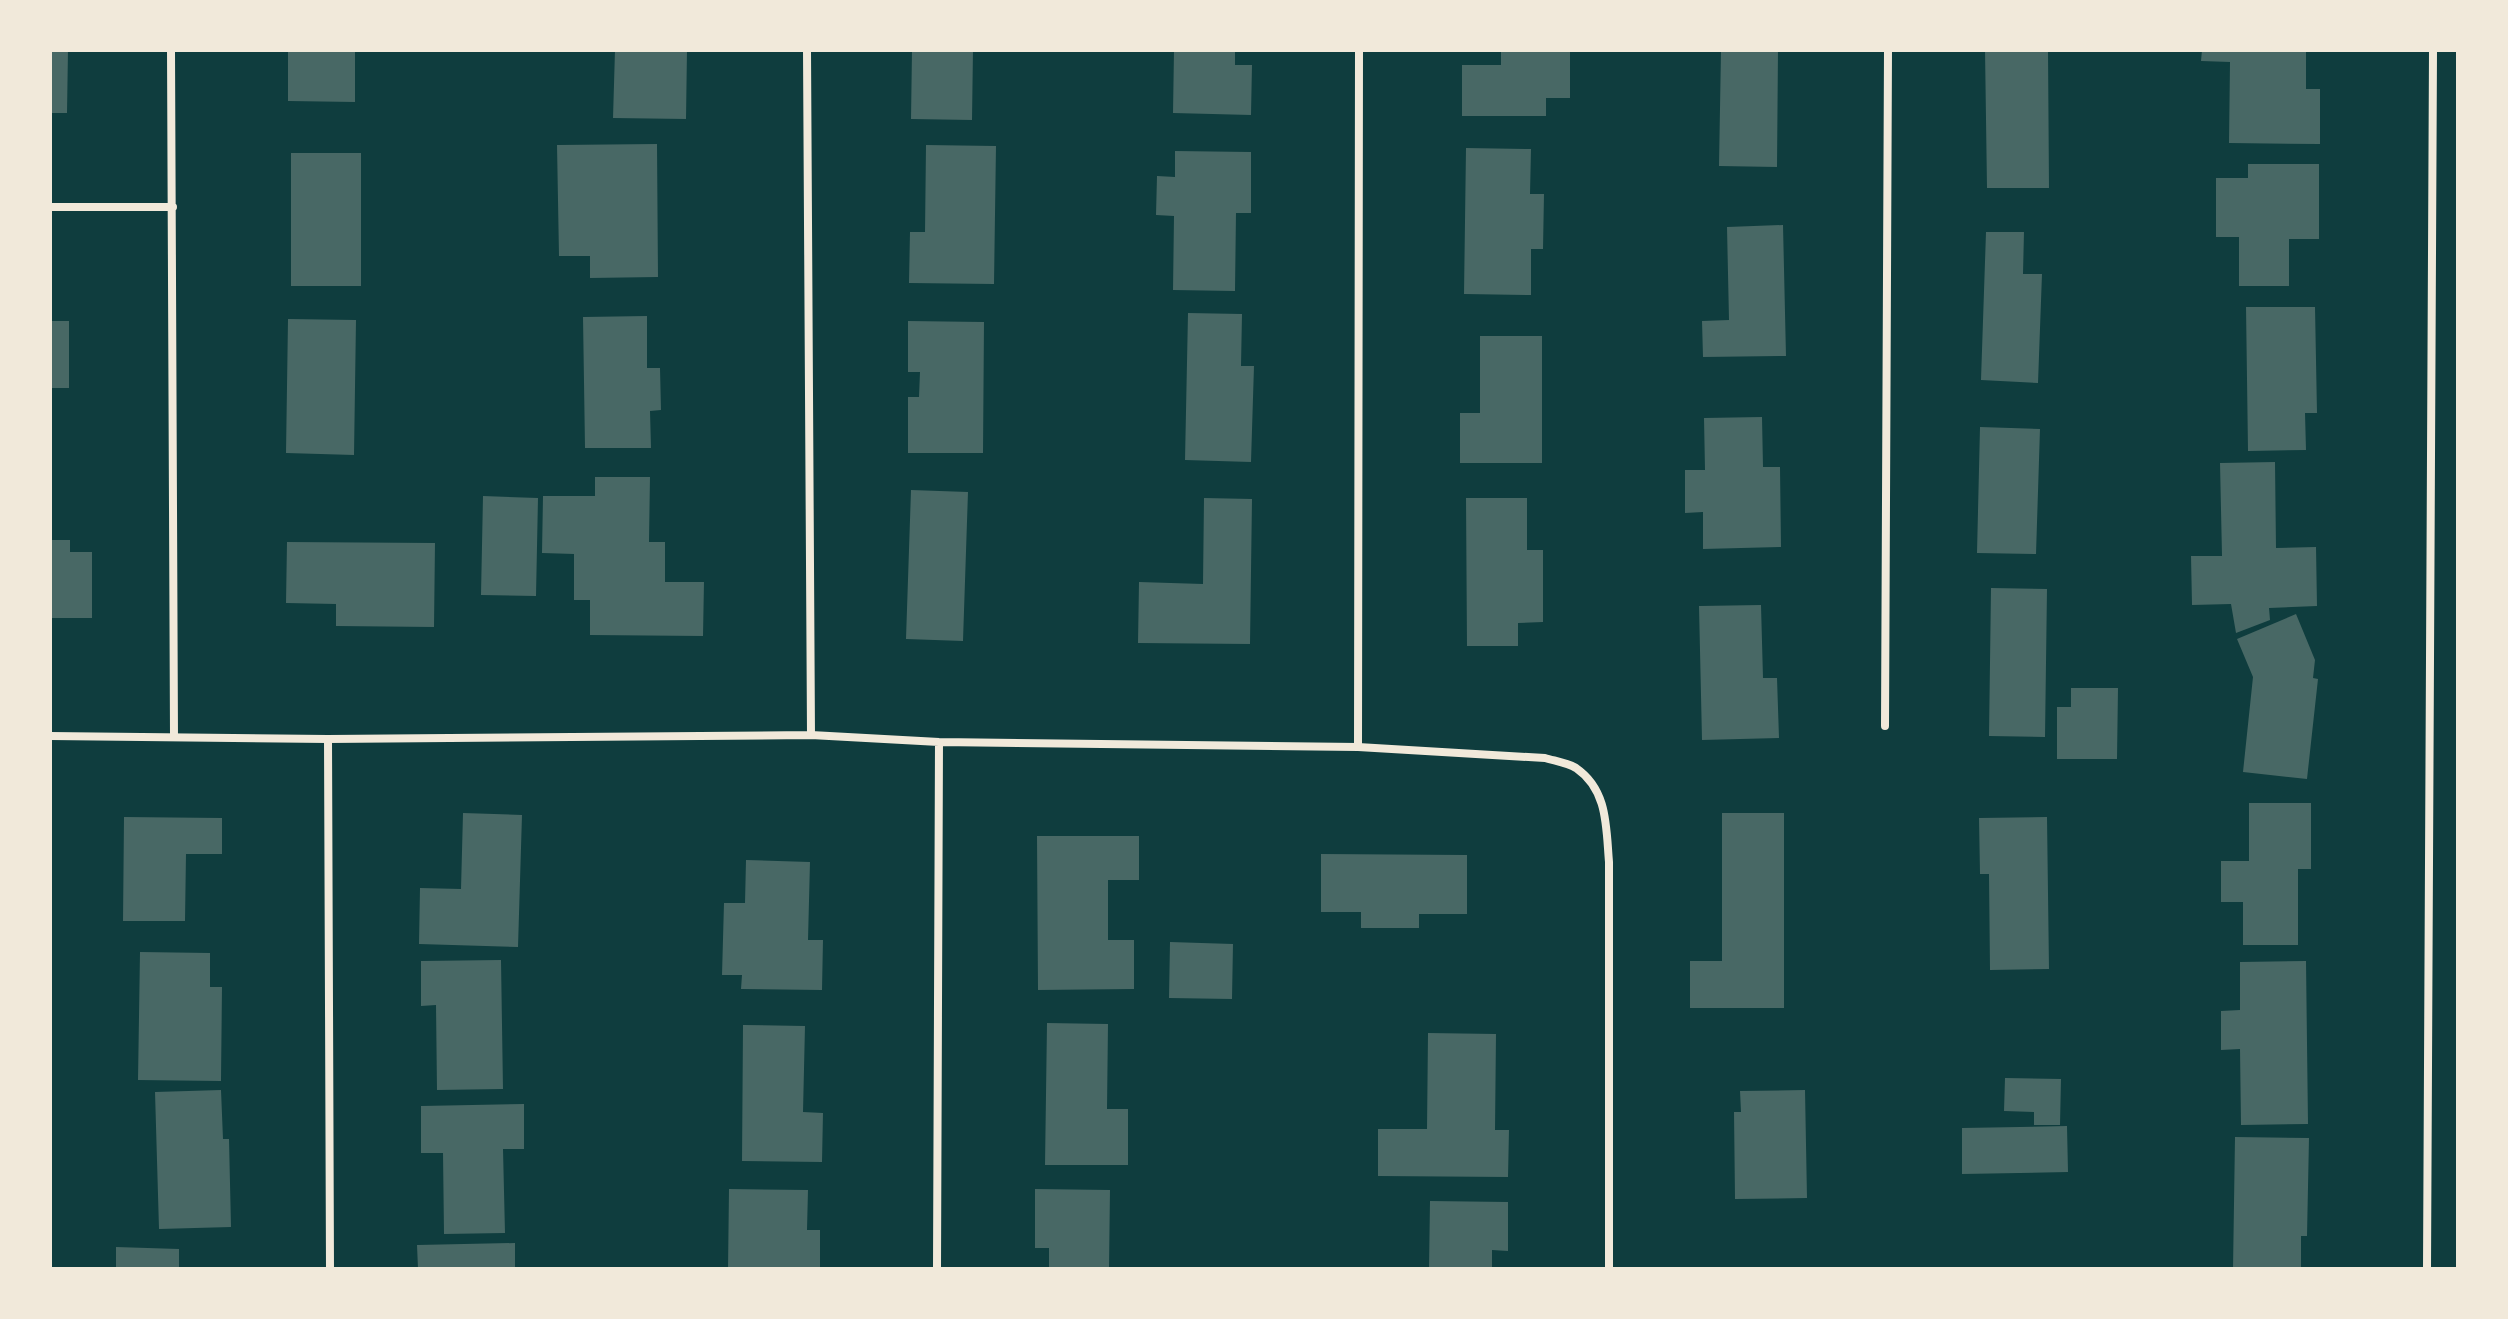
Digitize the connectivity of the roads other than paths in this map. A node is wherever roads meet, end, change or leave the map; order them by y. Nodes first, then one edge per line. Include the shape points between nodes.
1 (171, 50) edge
2 (807, 50) edge
3 (1359, 50) edge
4 (1888, 50) edge
5 (2433, 50) edge
6 (50, 207) edge
7 (173, 207) junction
8 (1885, 726) dead end
9 (811, 735) junction
10 (50, 736) edge
11 (174, 736) junction
12 (328, 739) junction
13 (939, 742) junction
14 (1358, 747) junction
15 (330, 1269) edge
16 (937, 1269) edge
17 (1609, 1269) edge
18 (2427, 1269) edge

1 - 7 street
2 - 9 street
3 - 14 street
4 - 8 street
5 - 18 street
6 - 7 street
7 - 11 street
9 - 12 street
9 - 13 street
10 - 11 street
11 - 12 street
12 - 15 street
13 - 14 street
13 - 16 street
14 - 17 street via 1545,758 1575,767 1598,790 1609,862

